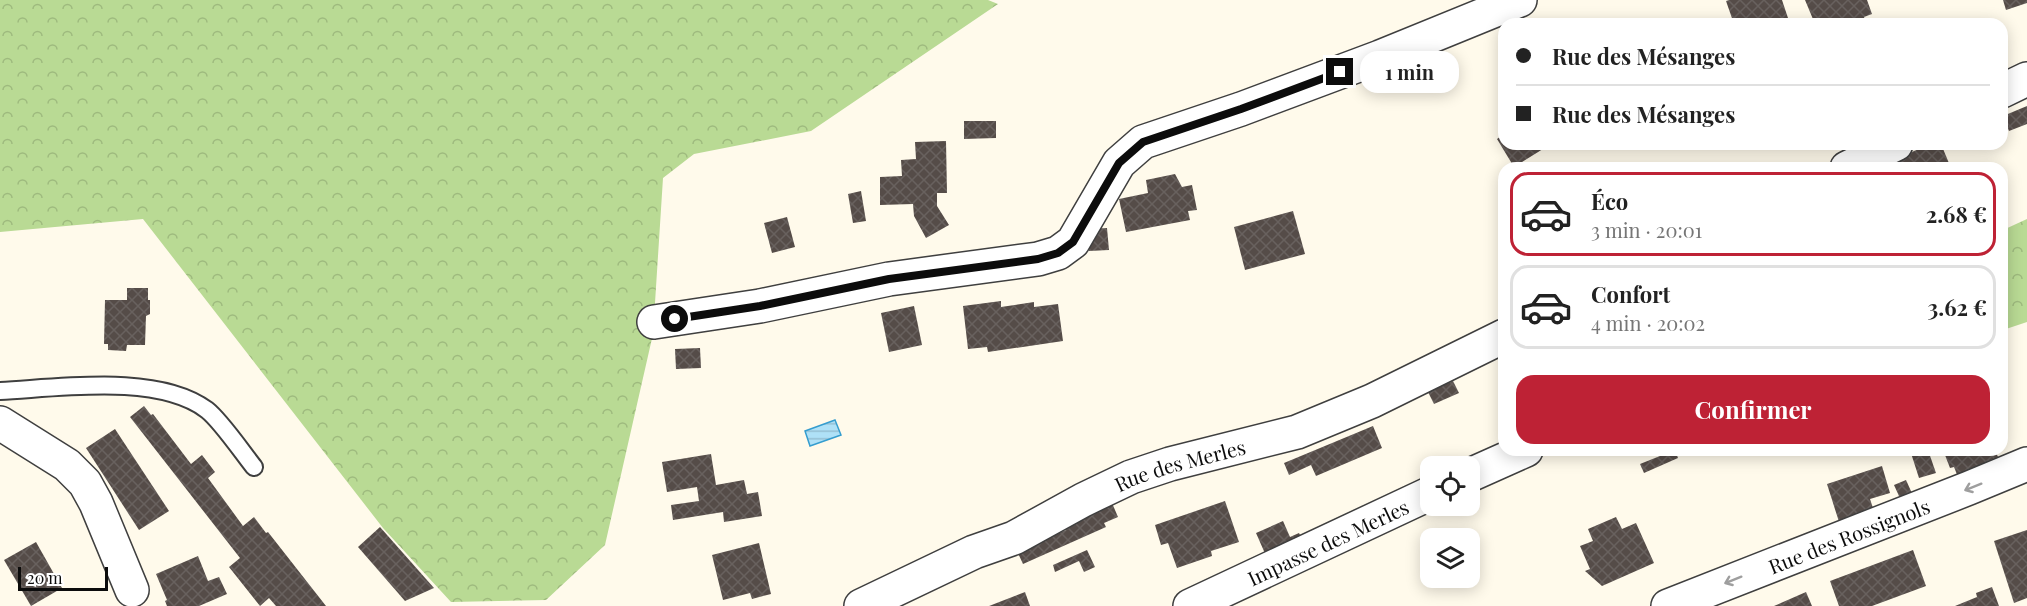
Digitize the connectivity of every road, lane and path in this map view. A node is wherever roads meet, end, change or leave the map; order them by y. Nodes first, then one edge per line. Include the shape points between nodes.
1 (1520, 0) edge
2 (2027, 79) edge
3 (2008, 89) edge
4 (1884, 150) edge
5 (1859, 162) edge
6 (654, 322) dead end
7 (1498, 339) edge
8 (0, 391) edge
9 (0, 423) edge
10 (1512, 456) edge
11 (2027, 464) edge
12 (255, 467) dead end
13 (1480, 470) edge
14 (1420, 498) edge
15 (132, 590) dead end
16 (861, 606) edge
17 (1190, 606) edge
18 (1668, 606) edge

1 - 6 street via 1369,61 1143,142 1119,163 1073,242 1058,253
2 - 3 street
4 - 5 street
7 - 16 street, Rue des Merles via 1372,401 1297,432 1131,477 1014,538 974,552
8 - 12 lane via 159,389 188,398 209,411
9 - 15 street via 67,465 86,483
10 - 13 street
11 -> 18 street, Rue des Rossignols
14 - 17 street, Impasse des Merles

